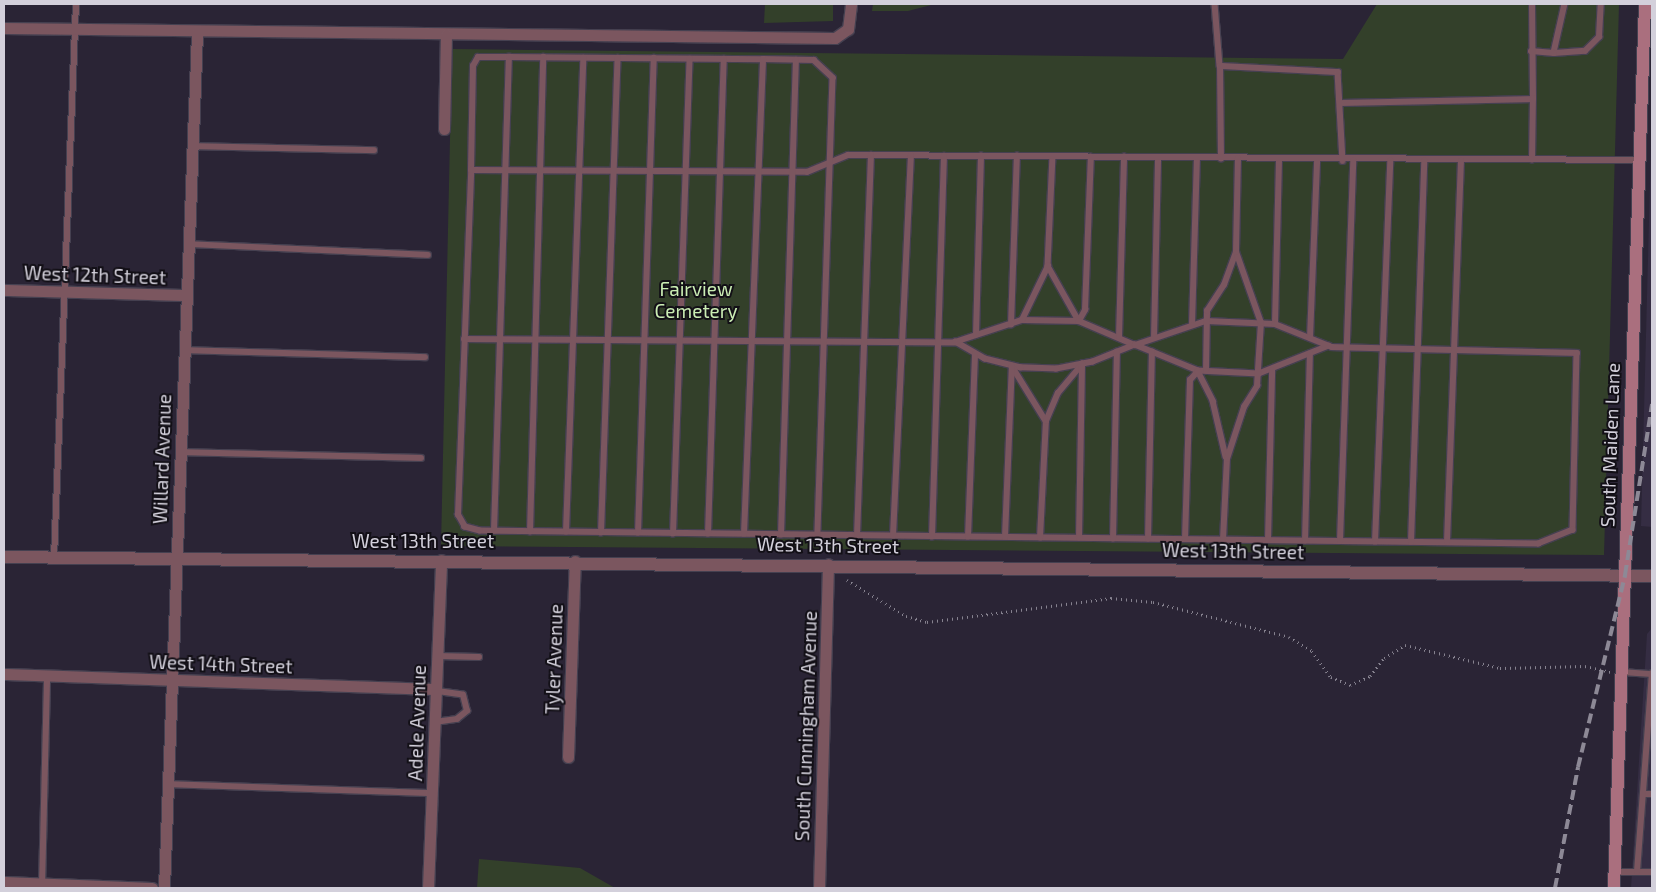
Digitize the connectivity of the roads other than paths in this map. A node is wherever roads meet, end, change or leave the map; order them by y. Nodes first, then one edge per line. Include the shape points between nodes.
1 (76, 4) edge
2 (851, 4) edge
3 (1215, 4) edge
4 (1532, 4) edge
5 (1565, 4) edge
6 (1601, 4) edge
7 (1644, 4) edge
8 (4, 28) edge
9 (75, 29) junction
10 (196, 31) junction
11 (446, 34) junction
12 (1532, 51) junction
13 (1648, 52) edge
14 (1554, 53) junction
15 (509, 57) junction
16 (543, 57) junction
17 (583, 58) junction
18 (618, 58) junction
19 (654, 58) junction
20 (690, 59) junction
21 (724, 59) junction
22 (763, 59) junction
23 (796, 60) junction
24 (1220, 66) junction
25 (1533, 99) junction
26 (1343, 103) junction
27 (444, 129) dead end
28 (192, 146) junction
29 (374, 150) dead end
30 (871, 155) junction
31 (911, 156) junction
32 (944, 156) junction
33 (981, 156) junction
34 (1017, 156) junction
35 (1053, 156) junction
36 (1091, 157) junction
37 (1124, 158) junction
38 (1158, 158) junction
39 (1197, 158) junction
40 (1220, 159) junction
41 (1238, 159) junction
42 (1279, 160) junction
43 (1317, 160) junction
44 (1532, 160) junction
45 (1640, 160) junction
46 (1343, 161) junction
47 (1353, 161) junction
48 (1390, 161) junction
49 (1424, 161) junction
50 (1461, 161) junction
51 (829, 164) junction
52 (506, 168) junction
53 (543, 169) junction
54 (471, 170) junction
55 (579, 170) junction
56 (614, 172) junction
57 (652, 172) junction
58 (795, 172) junction
59 (685, 173) junction
60 (758, 173) junction
61 (721, 174) junction
62 (188, 244) junction
63 (1236, 252) junction
64 (428, 255) dead end
65 (1048, 266) junction
66 (4, 290) edge
67 (64, 291) junction
68 (186, 295) junction
69 (1022, 320) junction
70 (1079, 321) junction
71 (1206, 321) junction
72 (1261, 323) junction
73 (1275, 324) junction
74 (1011, 325) junction
75 (1192, 325) junction
76 (976, 336) junction
77 (1118, 338) junction
78 (1154, 338) junction
79 (1310, 338) junction
80 (464, 339) junction
81 (501, 339) junction
82 (536, 339) junction
83 (572, 340) junction
84 (608, 340) junction
85 (646, 340) junction
86 (681, 340) junction
87 (717, 340) junction
88 (750, 341) junction
89 (788, 341) junction
90 (823, 341) junction
91 (866, 342) junction
92 (904, 342) junction
93 (939, 342) junction
94 (955, 342) junction
95 (1135, 345) junction
96 (1329, 346) junction
97 (1348, 347) junction
98 (1382, 348) junction
99 (1417, 349) junction
100 (184, 350) junction
101 (1454, 350) junction
102 (1117, 352) junction
103 (1152, 352) junction
104 (975, 354) junction
105 (1310, 354) junction
106 (425, 357) dead end
107 (1082, 364) junction
108 (1012, 366) junction
109 (1198, 371) junction
110 (1206, 371) junction
111 (1272, 371) junction
112 (1259, 374) junction
113 (1046, 421) junction
114 (180, 452) junction
115 (421, 458) dead end
116 (1227, 459) junction
117 (494, 531) junction
118 (530, 532) junction
119 (566, 532) junction
120 (601, 533) junction
121 (638, 533) junction
122 (673, 534) junction
123 (708, 534) junction
124 (744, 534) junction
125 (781, 535) junction
126 (818, 535) junction
127 (858, 536) junction
128 (893, 536) junction
129 (932, 537) junction
130 (968, 537) junction
131 (1005, 537) junction
132 (1040, 538) junction
133 (1079, 538) junction
134 (1113, 538) junction
135 (1148, 539) junction
136 (1185, 539) junction
137 (1223, 540) junction
138 (1268, 540) junction
139 (1305, 541) junction
140 (1340, 541) junction
141 (1375, 542) junction
142 (1411, 542) junction
143 (1447, 542) junction
144 (4, 557) edge
145 (54, 558) junction
146 (177, 558) junction
147 (441, 560) junction
148 (575, 561) junction
149 (828, 567) junction
150 (1625, 575) junction
151 (1652, 576) edge
152 (438, 656) junction
153 (478, 656) dead end
154 (1622, 672) junction
155 (4, 674) edge
156 (1652, 674) edge
157 (47, 675) junction
158 (171, 680) junction
159 (436, 690) junction
160 (435, 722) junction
161 (568, 757) dead end
162 (168, 784) junction
163 (432, 793) junction
164 (1645, 794) junction
165 (1652, 794) edge
166 (1615, 872) junction
167 (1637, 872) junction
168 (1651, 872) edge
169 (4, 882) edge
170 (42, 886) edge
171 (152, 888) edge
172 (164, 888) edge
173 (428, 888) edge
174 (819, 888) edge
175 (1614, 888) edge

1 - 9 lane
2 - 11 street via 846,32 835,38
3 - 24 lane
4 - 12 lane
5 - 14 lane
6 - 14 lane via 1599,37 1585,51
7 - 13 main road, South Maiden Lane
8 - 9 street
9 - 10 street
9 - 67 lane
10 - 11 street
10 - 28 street, Willard Avenue
11 - 27 street
12 - 14 lane
12 - 25 lane
13 - 45 main road, South Maiden Lane
15 - 16 lane
15 - 52 lane
15 - 54 lane via 478,57 473,66
16 - 17 lane
16 - 53 lane
17 - 18 lane
17 - 55 lane
18 - 19 lane
18 - 56 lane
19 - 20 lane
19 - 57 lane
20 - 21 lane
20 - 59 lane
21 - 22 lane
21 - 61 lane
22 - 23 lane
22 - 60 lane
23 - 51 lane via 814,60 833,78
23 - 58 lane
24 - 26 lane via 1338,72
24 - 40 lane
25 - 26 lane
25 - 44 lane
26 - 46 lane
28 - 29 lane
28 - 62 street, Willard Avenue
30 - 31 lane
30 - 51 lane via 848,155
30 - 91 lane
31 - 32 lane
31 - 92 lane
32 - 33 lane
32 - 93 lane
33 - 34 lane
33 - 76 lane
34 - 35 lane
34 - 74 lane
35 - 36 lane
35 - 65 lane
36 - 37 lane
36 - 70 lane via 1085,310
37 - 38 lane
37 - 77 lane
38 - 39 lane
38 - 78 lane
39 - 40 lane
39 - 75 lane
40 - 41 lane
41 - 42 lane
41 - 63 lane
42 - 43 lane
42 - 73 lane
43 - 46 lane
43 - 79 lane
44 - 45 lane
44 - 50 lane
45 - 150 main road, South Maiden Lane
46 - 47 lane
47 - 48 lane
47 - 97 lane
48 - 49 lane
48 - 98 lane
49 - 50 lane
49 - 99 lane
50 - 101 lane
51 - 58 lane
51 - 90 lane
52 - 53 lane
52 - 54 lane
52 - 81 lane
53 - 55 lane
53 - 82 lane
54 - 80 lane
55 - 56 lane
55 - 83 lane
56 - 57 lane
56 - 84 lane
57 - 59 lane
57 - 85 lane
58 - 60 lane
58 - 89 lane
59 - 61 lane
59 - 86 lane
60 - 61 lane
60 - 88 lane
61 - 87 lane
62 - 64 lane
62 - 68 street, Willard Avenue
63 - 71 lane
63 - 72 lane
65 - 69 lane
65 - 70 lane
66 - 67 street, West 12th Street
67 - 68 street, West 12th Street
67 - 145 lane
68 - 100 street, Willard Avenue
69 - 70 lane
69 - 74 lane
70 - 77 lane
71 - 72 lane
71 - 75 lane
71 - 110 lane
72 - 73 lane
72 - 112 lane
73 - 79 lane
74 - 76 lane
75 - 78 lane
76 - 94 lane
77 - 95 lane
78 - 95 lane
79 - 96 lane
80 - 81 lane
80 - 117 lane via 458,515 465,527
81 - 82 lane
81 - 117 lane
82 - 83 lane
82 - 118 lane
83 - 84 lane
83 - 119 lane
84 - 85 lane
84 - 120 lane
85 - 86 lane
85 - 121 lane
86 - 87 lane
86 - 122 lane
87 - 88 lane
87 - 123 lane
88 - 89 lane
88 - 124 lane
89 - 90 lane
89 - 125 lane
90 - 91 lane
90 - 126 lane
91 - 92 lane
91 - 127 lane
92 - 93 lane
92 - 128 lane
93 - 94 lane
93 - 129 lane
94 - 104 lane
95 - 102 lane
95 - 103 lane
96 - 97 lane
96 - 105 lane
97 - 98 lane
97 - 140 lane
98 - 99 lane
98 - 141 lane
99 - 101 lane
99 - 142 lane
100 - 106 lane
100 - 114 street, Willard Avenue
101 - 143 lane
101 - 143 lane via 1578,353 1573,530 1539,544
102 - 107 lane
102 - 134 lane
103 - 109 lane
103 - 135 lane
104 - 108 lane
104 - 130 lane
105 - 111 lane
105 - 139 lane
107 - 108 lane via 1057,369
107 - 113 lane via 1058,393
107 - 133 lane
108 - 113 lane
108 - 131 lane
109 - 110 lane
109 - 116 lane via 1213,401
109 - 136 lane via 1190,380
110 - 112 lane
111 - 112 lane
111 - 138 lane
112 - 116 lane
113 - 132 lane
114 - 115 lane
114 - 146 street, Willard Avenue
116 - 137 lane
117 - 118 lane
118 - 119 lane
119 - 120 lane
120 - 121 lane
121 - 122 lane
122 - 123 lane
123 - 124 lane
124 - 125 lane
125 - 126 lane
126 - 127 lane
127 - 128 lane
128 - 129 lane
129 - 130 lane
130 - 131 lane
131 - 132 lane
132 - 133 lane
133 - 134 lane
134 - 135 lane
135 - 136 lane
136 - 137 lane
137 - 138 lane
138 - 139 lane
139 - 140 lane
140 - 141 lane
141 - 142 lane
142 - 143 lane
144 - 145 street, West 13th Street
145 - 146 street, West 13th Street
146 - 147 street, West 13th Street
146 - 158 street, Willard Avenue
147 - 148 street, West 13th Street
147 - 152 street, Adele Avenue
148 - 149 street, West 13th Street
148 - 161 street, Tyler Avenue
149 - 150 street, West 13th Street
149 - 174 street, South Cunningham Avenue
150 - 151 street, West 13th Street
150 - 154 main road, South Maiden Lane
152 - 153 lane
152 - 159 street, Adele Avenue
154 - 156 lane
154 - 166 main road, South Maiden Lane
155 - 157 street, West 14th Street
156 - 164 lane
157 - 158 street, West 14th Street
157 - 170 lane
158 - 159 street, West 14th Street
158 - 162 street, Willard Avenue
159 - 160 street, Adele Avenue
159 - 160 lane via 463,695 467,711 465,716
160 - 163 street, Adele Avenue
162 - 163 lane
162 - 172 street, Willard Avenue
163 - 173 street, Adele Avenue
164 - 165 lane
164 - 167 lane
166 - 167 lane
166 - 175 main road, South Maiden Lane
167 - 168 lane
169 - 170 street
170 - 171 street

